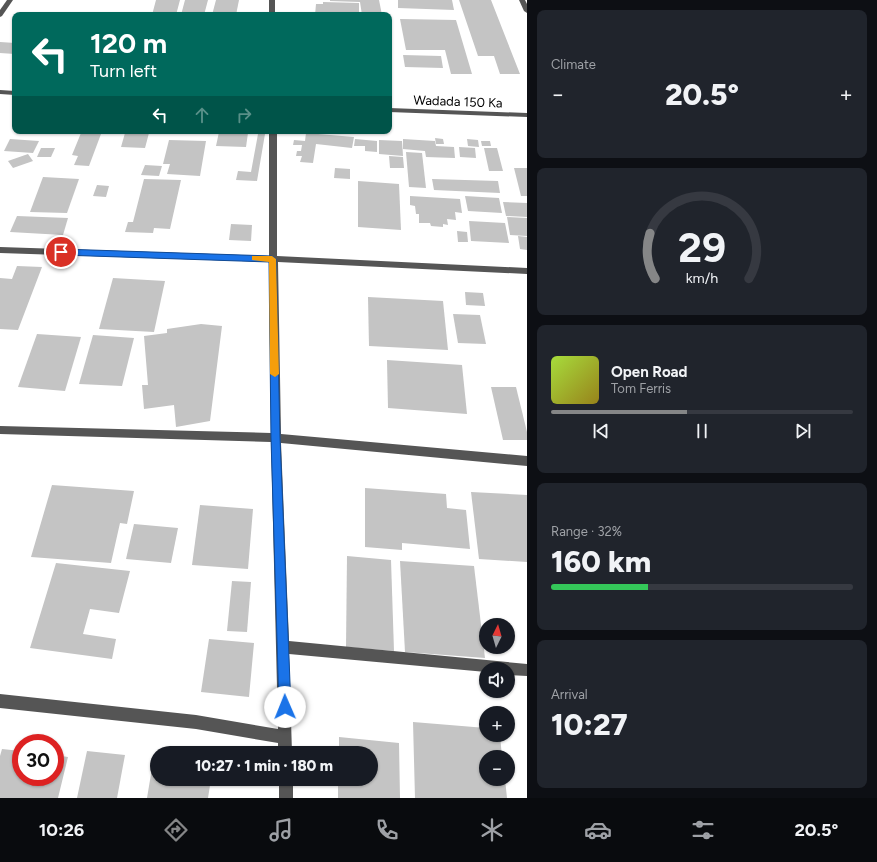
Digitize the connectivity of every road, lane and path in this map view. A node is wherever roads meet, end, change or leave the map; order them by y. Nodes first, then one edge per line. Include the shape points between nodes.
1 (10, 0) edge
2 (272, 0) edge
3 (522, 0) edge
4 (526, 8) edge
5 (272, 12) edge
6 (0, 15) edge
7 (0, 92) edge
8 (12, 93) edge
9 (392, 110) edge
10 (527, 115) edge
11 (273, 134) edge
12 (0, 250) edge
13 (272, 259) junction
14 (527, 272) edge
15 (0, 430) edge
16 (276, 438) junction
17 (527, 461) edge
18 (284, 647) junction
19 (527, 670) edge
20 (0, 701) edge
21 (285, 737) junction
22 (286, 746) edge
23 (286, 786) edge
24 (286, 798) edge

1 - 6 street
2 - 5 street
3 - 4 street
7 - 8 street
9 - 10 street, Wadada 150 Ka
11 - 13 street
12 - 13 street
13 - 14 street
13 - 16 street
15 - 16 street
16 - 17 street
16 - 18 street
18 - 19 street
18 - 21 street
20 - 21 street via 196,722
21 - 22 street
23 - 24 street

